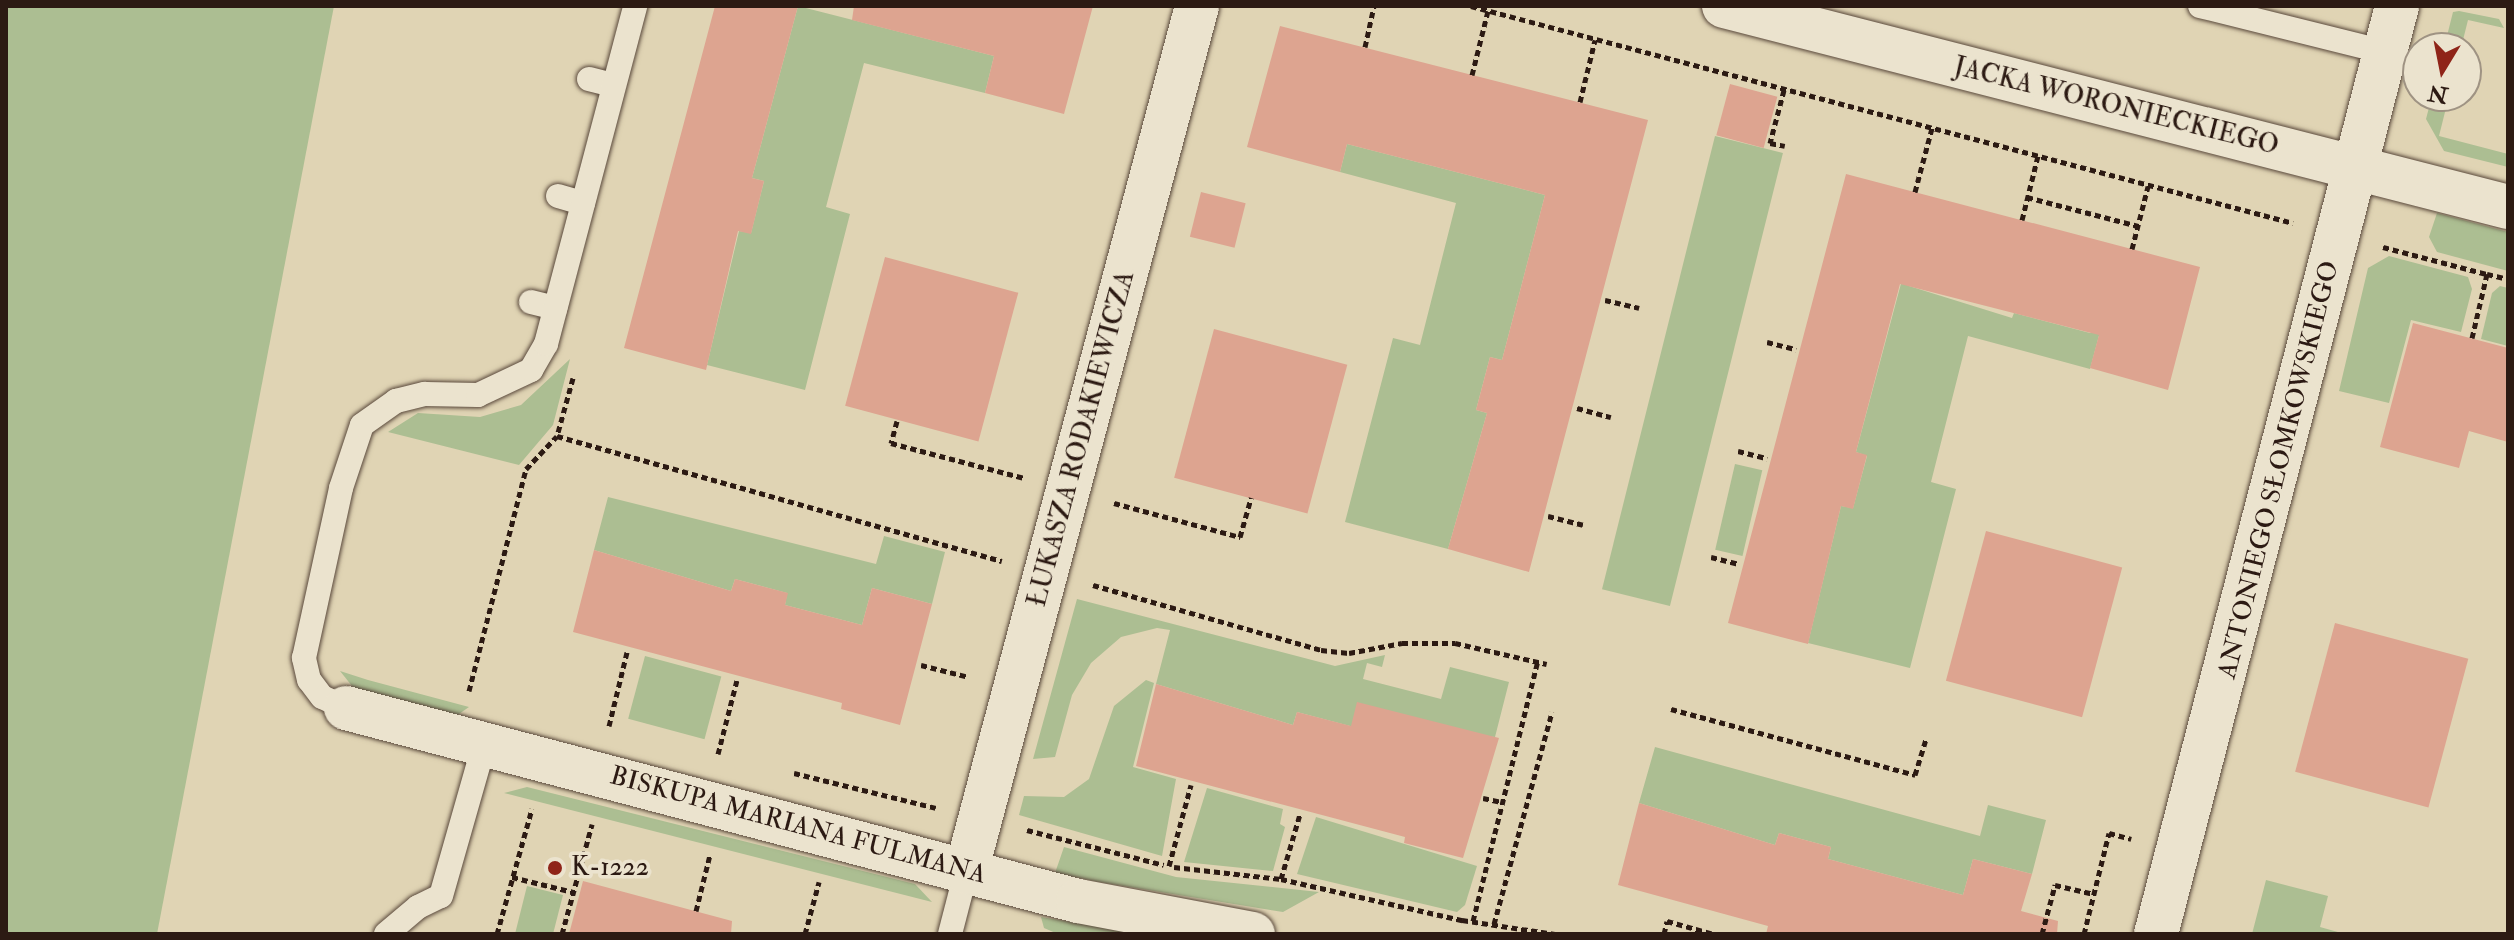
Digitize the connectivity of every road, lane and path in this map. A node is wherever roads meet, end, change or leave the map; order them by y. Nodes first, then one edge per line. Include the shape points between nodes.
1 (635, 6) edge
2 (1197, 6) edge
3 (1374, 6) edge
4 (1471, 6) edge
5 (1724, 6) edge
6 (2200, 6) edge
7 (2397, 6) edge
8 (1488, 11) junction
9 (1595, 40) junction
10 (1365, 47) dead end
11 (2385, 52) junction
12 (1472, 75) dead end
13 (589, 79) dead end
14 (613, 85) junction
15 (1784, 90) junction
16 (1580, 102) dead end
17 (1932, 128) junction
18 (1785, 146) dead end
19 (2038, 156) junction
20 (2356, 170) junction
21 (2148, 186) junction
22 (1915, 192) dead end
23 (558, 196) dead end
24 (2027, 197) junction
25 (583, 203) junction
26 (2508, 207) edge
27 (2022, 220) dead end
28 (2138, 226) junction
29 (2307, 227) dead end
30 (2132, 249) dead end
31 (2508, 279) edge
32 (1605, 300) dead end
33 (531, 302) dead end
34 (555, 308) junction
35 (1639, 308) dead end
36 (2472, 338) dead end
37 (1767, 342) dead end
38 (1796, 349) dead end
39 (574, 374) dead end
40 (1577, 408) dead end
41 (1611, 417) dead end
42 (897, 421) dead end
43 (557, 435) junction
44 (1738, 451) dead end
45 (1767, 458) dead end
46 (1068, 489) junction
47 (1251, 498) dead end
48 (1548, 516) dead end
49 (1583, 525) dead end
50 (1711, 557) dead end
51 (1739, 564) dead end
52 (1045, 572) junction
53 (627, 652) dead end
54 (1538, 661) junction
55 (1547, 664) dead end
56 (921, 665) dead end
57 (976, 679) dead end
58 (737, 680) dead end
59 (469, 692) dead end
60 (346, 708) joint
61 (1671, 709) dead end
62 (1552, 712) dead end
63 (609, 726) dead end
64 (1926, 738) dead end
65 (485, 742) junction
66 (718, 754) dead end
67 (1191, 785) dead end
68 (1483, 798) dead end
69 (1502, 802) junction
70 (546, 812) dead end
71 (1300, 814) dead end
72 (577, 820) dead end
73 (592, 824) junction
74 (607, 828) dead end
75 (2146, 843) dead end
76 (695, 851) dead end
77 (710, 855) junction
78 (726, 859) dead end
79 (1169, 866) dead end
80 (966, 872) junction
81 (512, 877) junction
82 (803, 879) dead end
83 (1281, 879) dead end
84 (819, 882) junction
85 (832, 886) dead end
86 (573, 892) junction
87 (2093, 894) junction
88 (696, 911) dead end
89 (1473, 921) dead end
90 (1494, 924) dead end
91 (386, 934) edge
92 (497, 934) edge
93 (562, 934) edge
94 (805, 934) edge
95 (950, 934) edge
96 (1253, 934) edge
97 (1664, 934) edge
98 (1714, 934) edge
99 (2042, 934) edge
100 (2084, 934) edge
101 (2156, 934) edge

1 - 14 lane
2 - 46 street, ŁUKASZA RODAKIEWICZA
3 - 10 path
4 - 8 path
5 - 20 street, JACKA WORONIECKIEGO
6 - 11 lane
7 - 11 street, ANTONIEGO SŁOMKOWSKIEGO
8 - 9 path
8 - 12 path
9 - 15 path
9 - 16 path
11 - 20 street, ANTONIEGO SŁOMKOWSKIEGO
13 - 14 lane
14 - 25 lane
15 - 17 path
15 - 18 path via 1770,143
17 - 19 path
17 - 22 path
19 - 21 path
19 - 24 path
20 - 26 street, JACKA WORONIECKIEGO
20 - 101 street, ANTONIEGO SŁOMKOWSKIEGO
21 - 28 path
21 - 29 path
23 - 25 lane
24 - 27 path
24 - 28 path
25 - 34 lane
28 - 30 path
31 - 36 path via 2487,274
32 - 35 path
33 - 34 lane
34 - 60 lane via 546,344 531,370 478,395 425,394 396,401 362,425 341,488 305,646 309,680 322,697
37 - 38 path
39 - 43 path
40 - 41 path
42 - 46 path via 891,443
43 - 52 path
43 - 59 path via 526,469
44 - 45 path
46 - 47 path via 1240,537
46 - 52 street, ŁUKASZA RODAKIEWICZA
48 - 49 path
50 - 51 path
52 - 54 path via 1321,650 1349,653 1429,642
52 - 80 street, ŁUKASZA RODAKIEWICZA
53 - 63 path
54 - 55 path
54 - 69 path
56 - 57 path
58 - 66 path
60 - 65 street, BISKUPA MARIANA FULMANA
61 - 64 path via 1915,775
62 - 90 path
65 - 80 street, BISKUPA MARIANA FULMANA
65 - 91 lane via 441,896 418,907
67 - 79 path
68 - 69 path
69 - 89 path
70 - 81 path via 531,808
71 - 83 path
72 - 73 path
73 - 74 path
73 - 86 path
75 - 87 path via 2109,833
76 - 77 path
77 - 78 path
77 - 88 path
80 - 95 lane
80 - 96 street, BISKUPA MARIANA FULMANA via 1078,901
81 - 86 path
81 - 92 path
82 - 84 path
84 - 85 path
84 - 94 path
86 - 93 path
87 - 99 path via 2055,885
87 - 100 path
97 - 98 path via 1667,921

